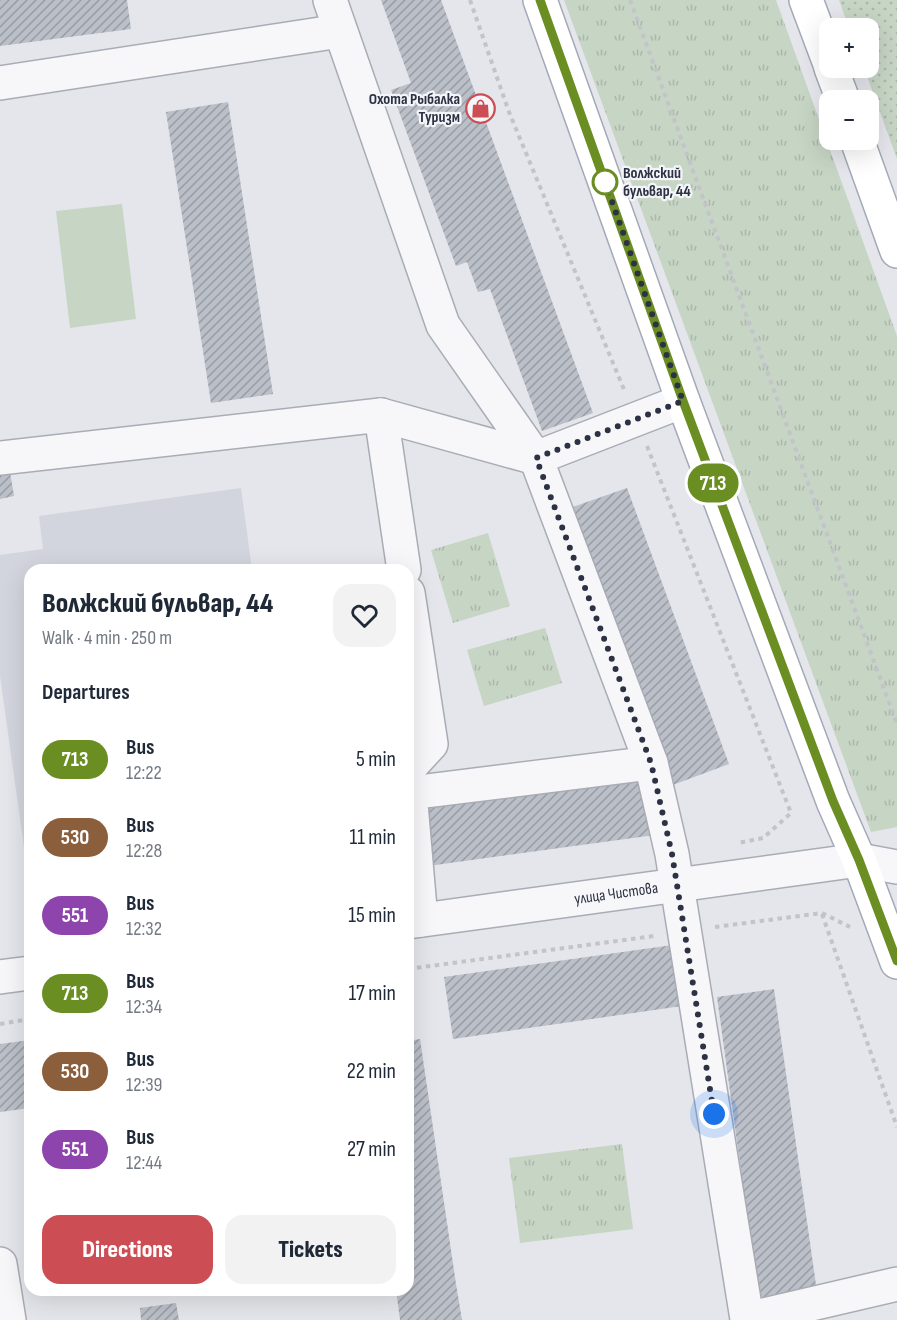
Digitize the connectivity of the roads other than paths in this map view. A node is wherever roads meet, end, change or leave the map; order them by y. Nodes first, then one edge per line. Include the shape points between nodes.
1 (330, 0) edge
2 (540, 0) edge
3 (806, 0) edge
4 (340, 31) junction
5 (819, 36) edge
6 (0, 83) edge
7 (861, 150) edge
8 (897, 251) edge
9 (683, 401) junction
10 (381, 415) junction
11 (0, 458) edge
12 (536, 458) junction
13 (404, 564) edge
14 (414, 632) edge
15 (414, 762) edge
16 (651, 763) junction
17 (414, 793) edge
18 (897, 844) edge
19 (854, 849) junction
20 (897, 867) edge
21 (677, 885) junction
22 (414, 895) edge
23 (415, 921) edge
24 (897, 962) edge
25 (24, 975) edge
26 (0, 978) edge
27 (0, 1264) edge
28 (897, 1284) edge
29 (9, 1320) edge

1 - 4 street
2 - 9 main road
3 - 5 main road
4 - 6 street
4 - 12 street via 443,325
7 - 8 main road
9 - 12 street
9 - 19 main road
10 - 11 street
10 - 12 street
10 - 13 street
12 - 16 street
14 - 15 street via 431,744
16 - 17 street
16 - 21 street
18 - 19 street
19 - 20 street
19 - 21 street, улица Чистова
19 - 24 main road
21 - 23 street, улица Чистова
21 - 28 street via 747,1319
22 - 23 street
25 - 26 street
27 - 29 street

